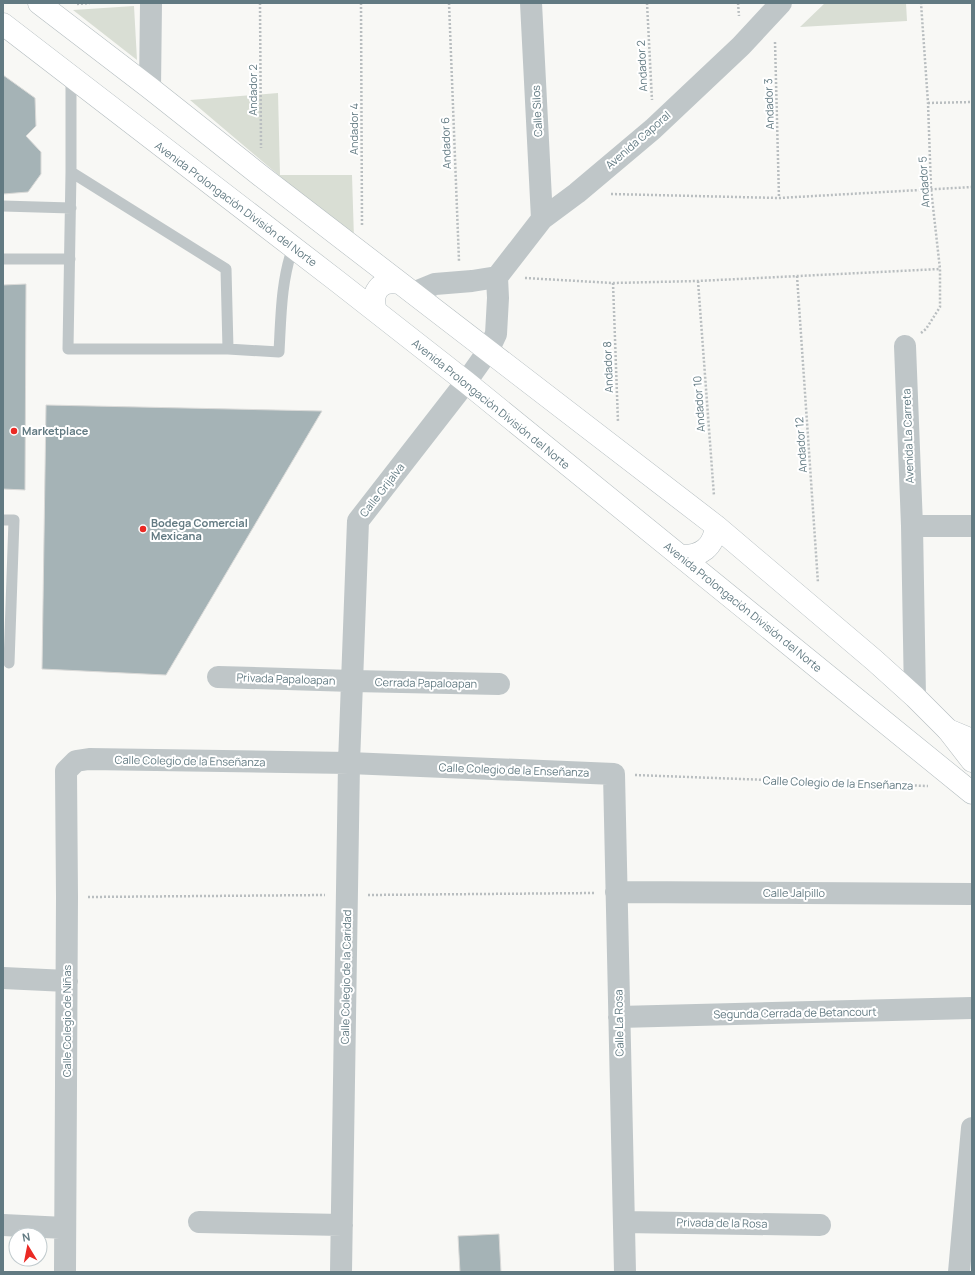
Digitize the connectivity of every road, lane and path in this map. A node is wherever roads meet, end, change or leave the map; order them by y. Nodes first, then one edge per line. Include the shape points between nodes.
1 (39, 3) edge
2 (151, 3) edge
3 (260, 3) edge
4 (361, 3) edge
5 (449, 3) edge
6 (531, 3) edge
7 (647, 3) edge
8 (921, 3) edge
9 (778, 6) edge
10 (3, 24) edge
11 (71, 77) junction
12 (150, 88) junction
13 (972, 102) edge
14 (928, 103) junction
15 (653, 129) junction
16 (71, 172) junction
17 (261, 176) junction
18 (972, 187) edge
19 (931, 189) junction
20 (577, 193) junction
21 (779, 198) junction
22 (3, 206) edge
23 (71, 208) junction
24 (542, 219) junction
25 (293, 247) junction
26 (362, 254) junction
27 (3, 259) edge
28 (70, 259) junction
29 (940, 269) junction
30 (798, 276) junction
31 (497, 277) junction
32 (337, 281) junction
33 (698, 281) junction
34 (459, 282) junction
35 (613, 283) junction
36 (406, 288) junction
37 (376, 311) junction
38 (905, 346) joint
39 (228, 349) junction
40 (488, 351) junction
41 (466, 382) junction
42 (619, 452) junction
43 (3, 520) edge
44 (716, 526) junction
45 (912, 526) junction
46 (972, 526) edge
47 (735, 541) junction
48 (680, 556) junction
49 (702, 574) junction
50 (820, 613) junction
51 (3, 659) edge
52 (218, 677) dead end
53 (352, 681) junction
54 (499, 684) dead end
55 (915, 697) junction
56 (948, 730) junction
57 (972, 740) edge
58 (972, 762) edge
59 (349, 763) junction
60 (66, 771) joint
61 (614, 774) junction
62 (969, 790) edge
63 (616, 892) junction
64 (972, 894) edge
65 (3, 978) edge
66 (67, 981) junction
67 (972, 1008) edge
68 (619, 1017) junction
69 (972, 1128) edge
70 (970, 1177) edge
71 (199, 1222) dead end
72 (624, 1222) junction
73 (3, 1225) edge
74 (342, 1225) junction
75 (820, 1225) dead end
76 (65, 1228) junction
77 (65, 1272) edge
78 (341, 1272) edge
79 (625, 1272) edge
80 (960, 1272) edge

1 - 12 main road
2 - 12 street
3 - 17 path, Andador 2
4 - 26 path, Andador 4
5 - 34 path, Andador 6
6 - 24 street, Calle Silos
7 - 15 path, Andador 2
8 - 14 path, Andador 5
9 - 15 street, Avenida Caporal via 741,46
9 - 21 path, Andador 3
10 - 11 main road, Avenida Prolongación División del Norte
11 - 16 lane
11 - 25 main road, Avenida Prolongación División del Norte
12 - 17 main road
13 - 14 path
14 - 19 path, Andador 5
15 - 20 street, Avenida Caporal
16 - 23 lane
16 - 39 lane via 226,269
17 - 26 main road
18 - 19 path
19 - 21 path
19 - 29 path, Andador 5
20 - 21 path
20 - 24 street, Avenida Caporal
22 - 23 lane
23 - 28 lane
24 - 31 street, Avenida Caporal
25 - 32 main road, Avenida Prolongación División del Norte
25 - 39 lane via 287,263 282,295 279,352
26 - 32 main road via 364,268 360,275 350,282
26 - 36 main road
27 - 28 lane
28 - 39 lane via 68,349
29 - 30 path
29 - 38 path, Andador 5 via 940,307 926,329
30 - 33 path
30 - 50 path, Andador 12
31 - 34 street
31 - 35 path
31 - 40 street via 496,334
32 - 37 main road, Avenida Prolongación División del Norte
33 - 35 path
33 - 44 path, Andador 10
34 - 36 street
35 - 42 path, Andador 8
36 - 37 main road via 394,282 378,289 374,300
36 - 40 main road
37 - 41 main road, Avenida Prolongación División del Norte
38 - 45 street, Avenida La Carreta
40 - 41 street, Calle Grijalva
40 - 42 main road
41 - 48 main road, Avenida Prolongación División del Norte
41 - 53 street, Calle Grijalva via 358,521
42 - 44 main road
43 - 51 lane via 14,520 9,663
44 - 47 main road
44 - 48 main road via 708,547 695,555
45 - 46 street
45 - 55 street, Avenida La Carreta
47 - 49 main road via 718,544 711,549 704,561
47 - 50 main road
48 - 49 main road, Avenida Prolongación División del Norte
49 - 62 main road, Avenida Prolongación División del Norte
50 - 55 main road
52 - 53 street, Privada Papaloapan
53 - 54 street, Cerrada Papaloapan
53 - 59 street, Calle Colegio de la Caridad
55 - 56 main road
56 - 57 main road
56 - 58 main road
59 - 60 street, Calle Colegio de la Enseñanza via 89,759 76,761
59 - 61 street, Calle Colegio de la Enseñanza
59 - 74 street, Calle Colegio de la Caridad
60 - 66 street, Calle Colegio de Niñas
61 - 62 path, Calle Colegio de la Enseñanza
61 - 63 street, Calle La Rosa
63 - 64 street, Calle Jalpillo
63 - 68 street, Calle La Rosa
65 - 66 street
66 - 76 street, Calle Colegio de Niñas
67 - 68 street, Segunda Cerrada de Betancourt
68 - 72 street, Calle La Rosa
69 - 70 street
70 - 80 street
71 - 74 street
72 - 75 street, Privada de la Rosa
72 - 79 street, Calle La Rosa
73 - 76 street
74 - 78 street, Calle Colegio de la Caridad
76 - 77 street, Calle Colegio de Niñas

